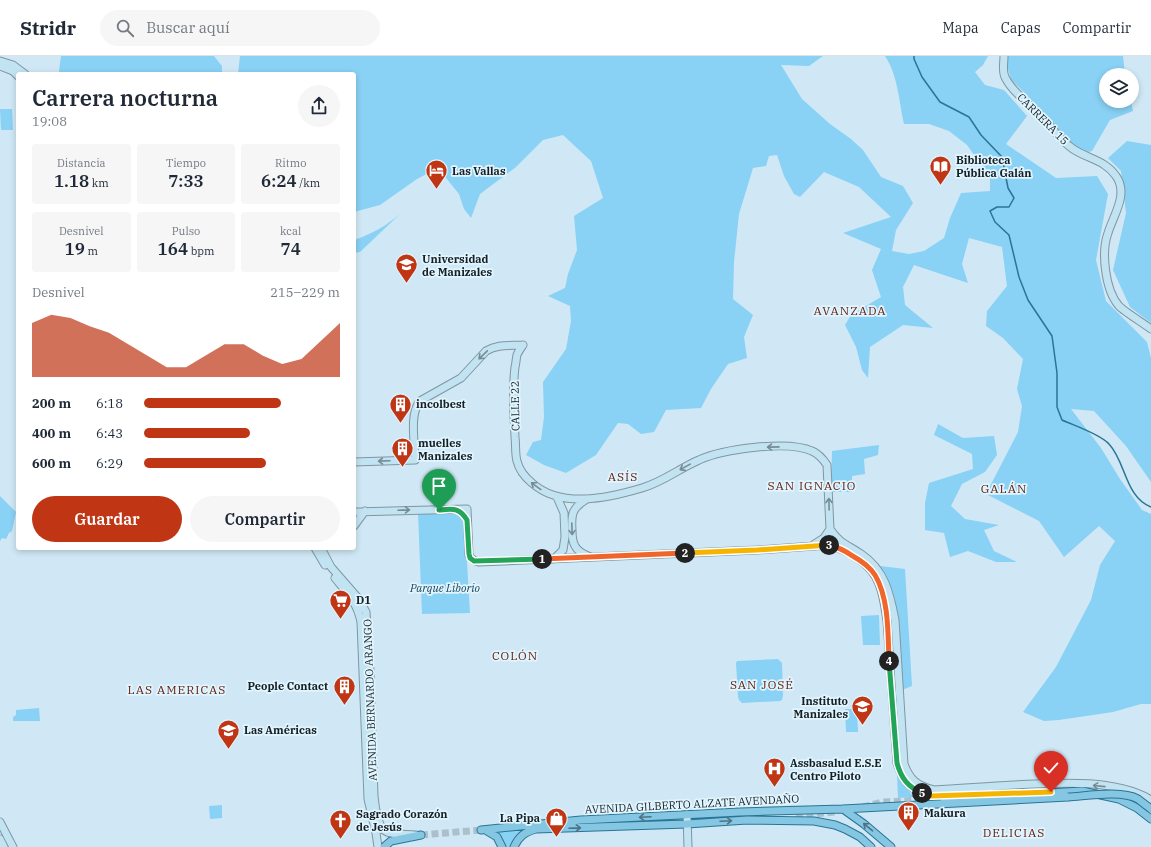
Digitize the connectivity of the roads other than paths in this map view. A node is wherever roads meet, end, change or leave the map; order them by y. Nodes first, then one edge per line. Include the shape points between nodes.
1 (1004, 56) edge
2 (0, 60) edge
3 (0, 66) edge
4 (22, 72) edge
5 (16, 74) edge
6 (1151, 329) edge
7 (512, 346) junction
8 (517, 355) junction
9 (356, 462) edge
10 (557, 497) junction
11 (587, 499) junction
12 (455, 509) junction
13 (356, 512) edge
14 (366, 512) junction
15 (467, 520) junction
16 (356, 524) edge
17 (830, 529) junction
18 (807, 547) junction
19 (316, 550) edge
20 (322, 550) edge
21 (590, 557) junction
22 (554, 559) junction
23 (1019, 793) junction
24 (924, 800) tunnel mouth
25 (1151, 800) edge
26 (843, 809) junction
27 (1151, 809) edge
28 (687, 815) junction
29 (796, 816) tunnel mouth
30 (1151, 819) edge
31 (747, 820) junction
32 (0, 822) edge
33 (687, 824) junction
34 (0, 839) edge
35 (4, 847) edge
36 (13, 847) edge
37 (377, 847) edge
38 (384, 847) edge
39 (502, 847) edge
40 (514, 847) edge
41 (688, 847) edge
42 (871, 847) edge
43 (891, 847) edge

1 - 6 main road, CARRERA 15 via 1004,75 1009,84 1058,136 1074,149 1109,167 1118,178 1121,190 1118,211 1107,234 1105,250 1105,267 1110,290 1119,306
2 - 4 main road
3 - 5 main road
7 - 8 main road
7 - 8 main road, CALLE 22 via 523,345
7 -> 9 main road via 500,345 486,351 461,378 417,404 414,410 415,460
10 -> 8 main road, CALLE 22 via 528,480 516,457 513,385
10 - 11 main road
10 - 22 main road via 564,513 565,538 563,550
17 -> 11 main road via 827,465 821,456 798,447 738,449 699,460 643,488
11 -> 21 main road via 577,506 572,514 572,536 578,550
14 -> 12 main road
12 - 15 main road
12 - 15 main road via 467,509
13 - 14 main road
14 - 16 main road
15 - 22 main road via 469,554 474,561
17 - 18 main road via 820,541
25 -> 17 main road via 1138,793 1079,784 1048,783 934,790 914,782 904,764 895,620 888,589 883,576 872,564 862,554 840,542
18 - 21 main road
18 - 23 main road via 828,545 839,548 859,560 874,574 879,583 887,621 897,763 900,774 907,783 915,790 931,796
19 - 37 main road, AVENIDA BERNARDO ARANGO via 359,610 368,799
20 - 38 main road, AVENIDA BERNARDO ARANGO via 330,567 354,593 366,612 374,796 381,826 387,832 419,835 391,841
21 - 22 main road
23 - 24 main road
23 - 30 main road via 1089,792 1119,799
26 - 27 main road, AVENIDA GILBERTO ALZATE AVENDAÑO, bridge via 1115,795 1137,799
26 - 28 main road, AVENIDA GILBERTO ALZATE AVENDAÑO
43 -> 26 main road
28 - 33 main road
28 -> 39 main road, AVENIDA GILBERTO ALZATE AVENDAÑO via 558,822 482,830 495,835
29 - 31 main road
33 -> 31 main road, AVENIDA GILBERTO ALZATE AVENDAÑO
31 - 42 main road, AVENIDA GILBERTO ALZATE AVENDAÑO via 814,821 835,825 860,837
32 - 36 main road
40 -> 33 main road, AVENIDA GILBERTO ALZATE AVENDAÑO via 522,835 536,829
33 - 41 main road
34 - 35 main road

